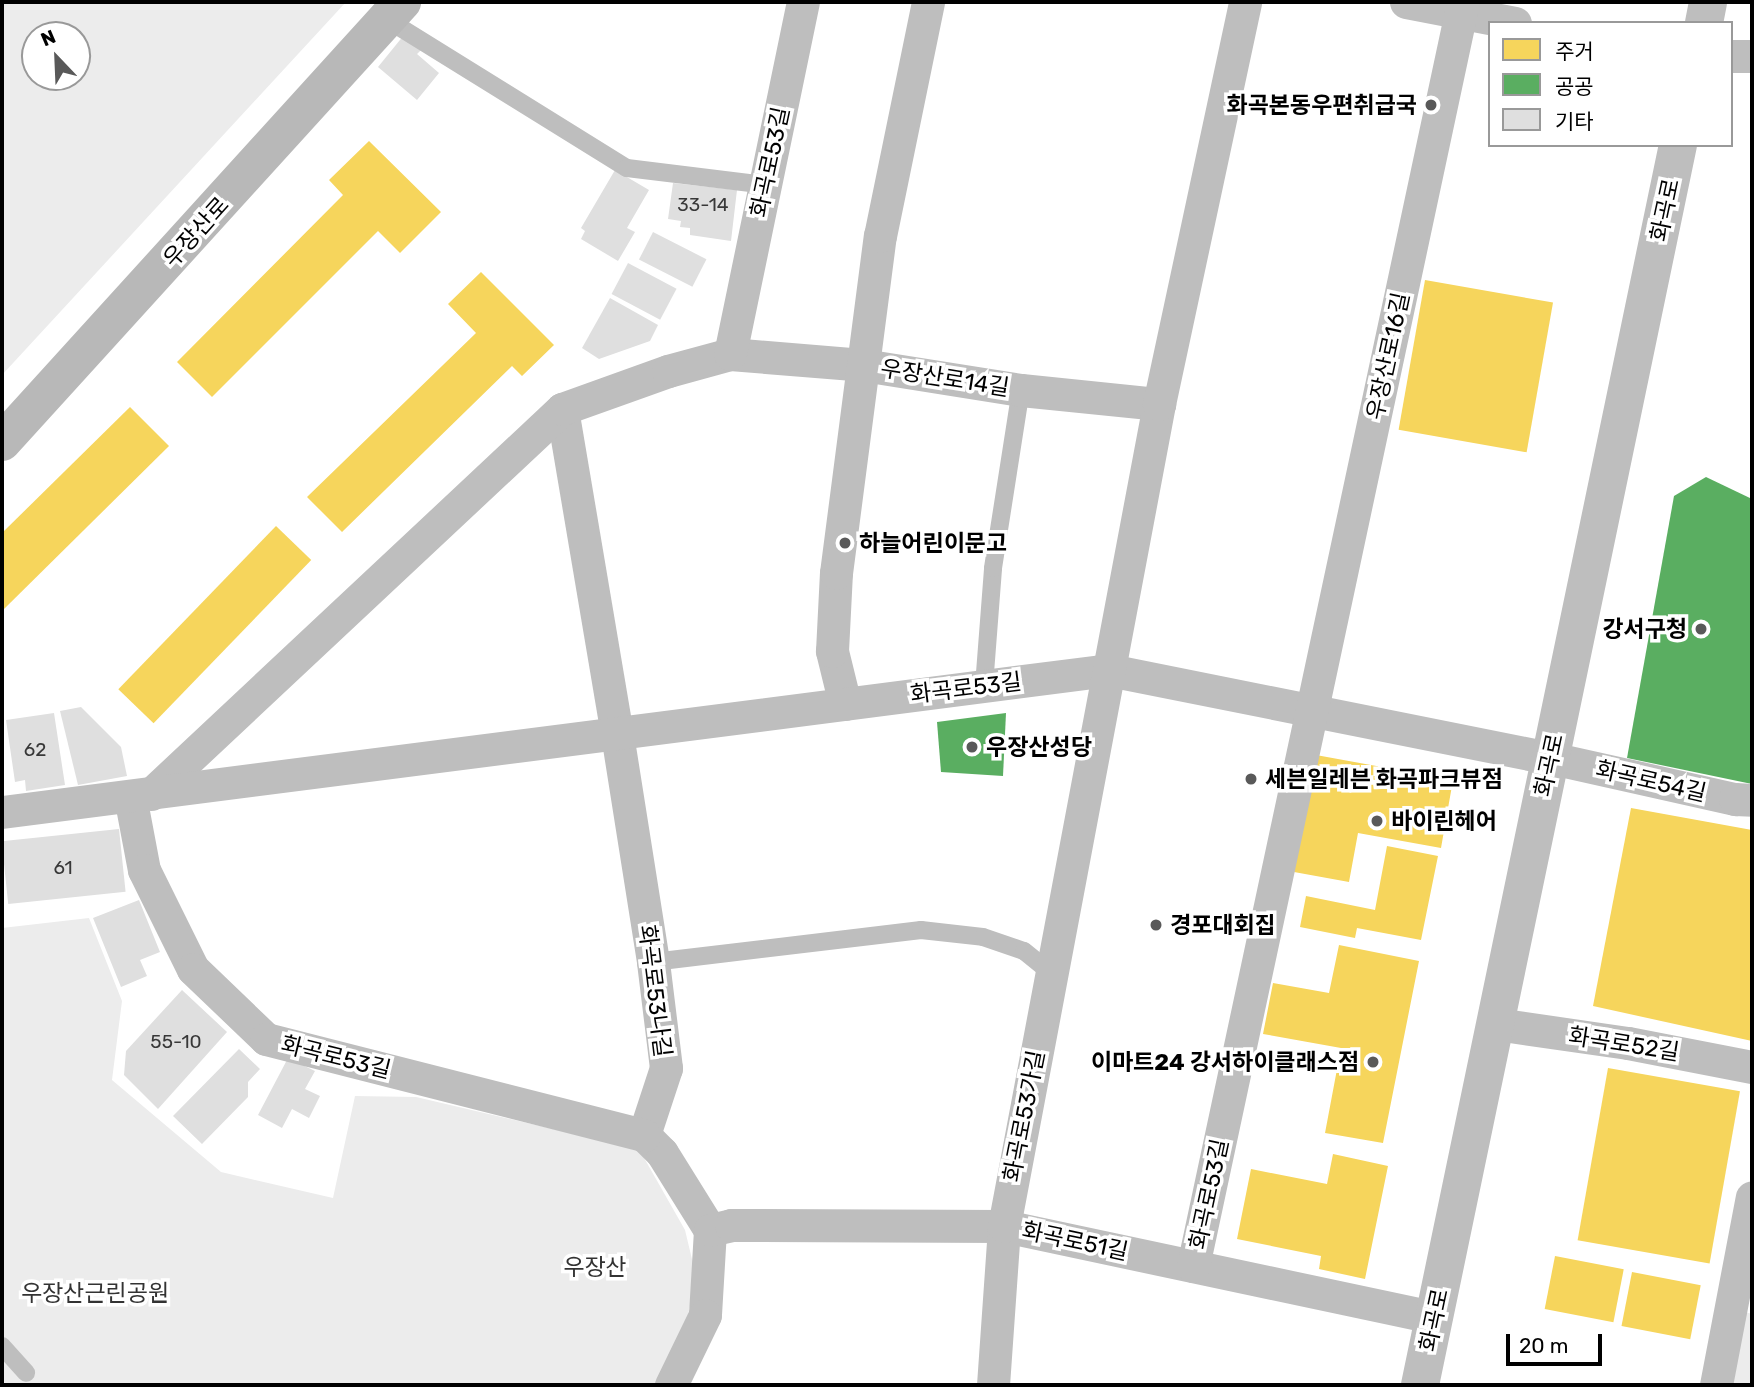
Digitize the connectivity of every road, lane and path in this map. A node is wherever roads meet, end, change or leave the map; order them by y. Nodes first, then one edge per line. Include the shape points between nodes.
1 (803, 2) edge
2 (928, 2) edge
3 (1245, 2) edge
4 (1406, 2) edge
5 (1708, 2) edge
6 (1462, 7) edge
7 (395, 11) edge
8 (1508, 21) edge
9 (1704, 21) edge
10 (1752, 55) edge
11 (1733, 56) edge
12 (1678, 147) edge
13 (765, 185) junction
14 (730, 354) junction
15 (863, 365) junction
16 (1021, 390) junction
17 (1159, 404) junction
18 (562, 409) junction
19 (2, 442) edge
20 (1109, 670) junction
21 (984, 686) junction
22 (845, 704) junction
23 (1313, 711) junction
24 (617, 734) junction
25 (1551, 758) junction
26 (141, 795) junction
27 (1752, 800) edge
28 (2, 812) edge
29 (653, 962) junction
30 (1051, 973) junction
31 (1496, 1024) junction
32 (1752, 1068) edge
33 (643, 1135) junction
34 (1752, 1198) edge
35 (1004, 1226) junction
36 (710, 1230) junction
37 (1193, 1266) junction
38 (1743, 1291) edge
39 (1434, 1318) junction
40 (2, 1346) edge
41 (26, 1373) dead end
42 (671, 1385) edge
43 (993, 1385) edge
44 (1420, 1385) edge
45 (1716, 1385) edge

1 - 13 street, 화곡로53길
2 - 15 street via 880,236
3 - 17 street
4 - 6 street
5 - 9 main road
6 - 8 street
6 - 23 street, 우장산로16길
7 - 13 lane, 우장산로 via 627,168
7 - 19 street, 우장산로
10 - 11 street
12 - 25 main road, 화곡로
13 - 14 street, 화곡로53길
14 - 15 street, 우장산로14길
14 - 18 street
15 - 16 street, 우장산로14길
15 - 22 street via 834,602 832,651
16 - 17 street, 우장산로14길
16 - 21 lane via 993,568
17 - 20 street
18 - 24 street
18 - 26 street
20 - 21 street, 화곡로53길
20 - 23 street, 화곡로53길
20 - 30 street, 화곡로53가길
21 - 22 street, 화곡로53길
22 - 24 street, 화곡로53길
23 - 25 street, 화곡로53길
23 - 37 street, 화곡로53길
24 - 26 street, 화곡로53길
24 - 29 street, 화곡로53나길
25 - 27 street, 화곡로54길
25 - 31 main road, 화곡로
26 - 28 street, 화곡로53길
26 - 33 street, 화곡로53길 via 144,870 193,969 266,1040
29 - 30 lane via 921,930 983,937 1024,951
29 - 33 street, 화곡로53나길 via 666,1068
30 - 35 street, 화곡로53가길
31 - 32 street, 화곡로52길 via 1628,1043
31 - 39 main road, 화곡로
33 - 36 street via 662,1153
34 - 38 street
35 - 36 street, 화곡로51길 via 731,1225
35 - 37 street, 화곡로51길
35 - 43 street, 화곡로53가길
36 - 42 street via 705,1315
37 - 39 street, 화곡로51길
38 - 45 street
39 - 44 main road, 화곡로
40 - 41 lane

